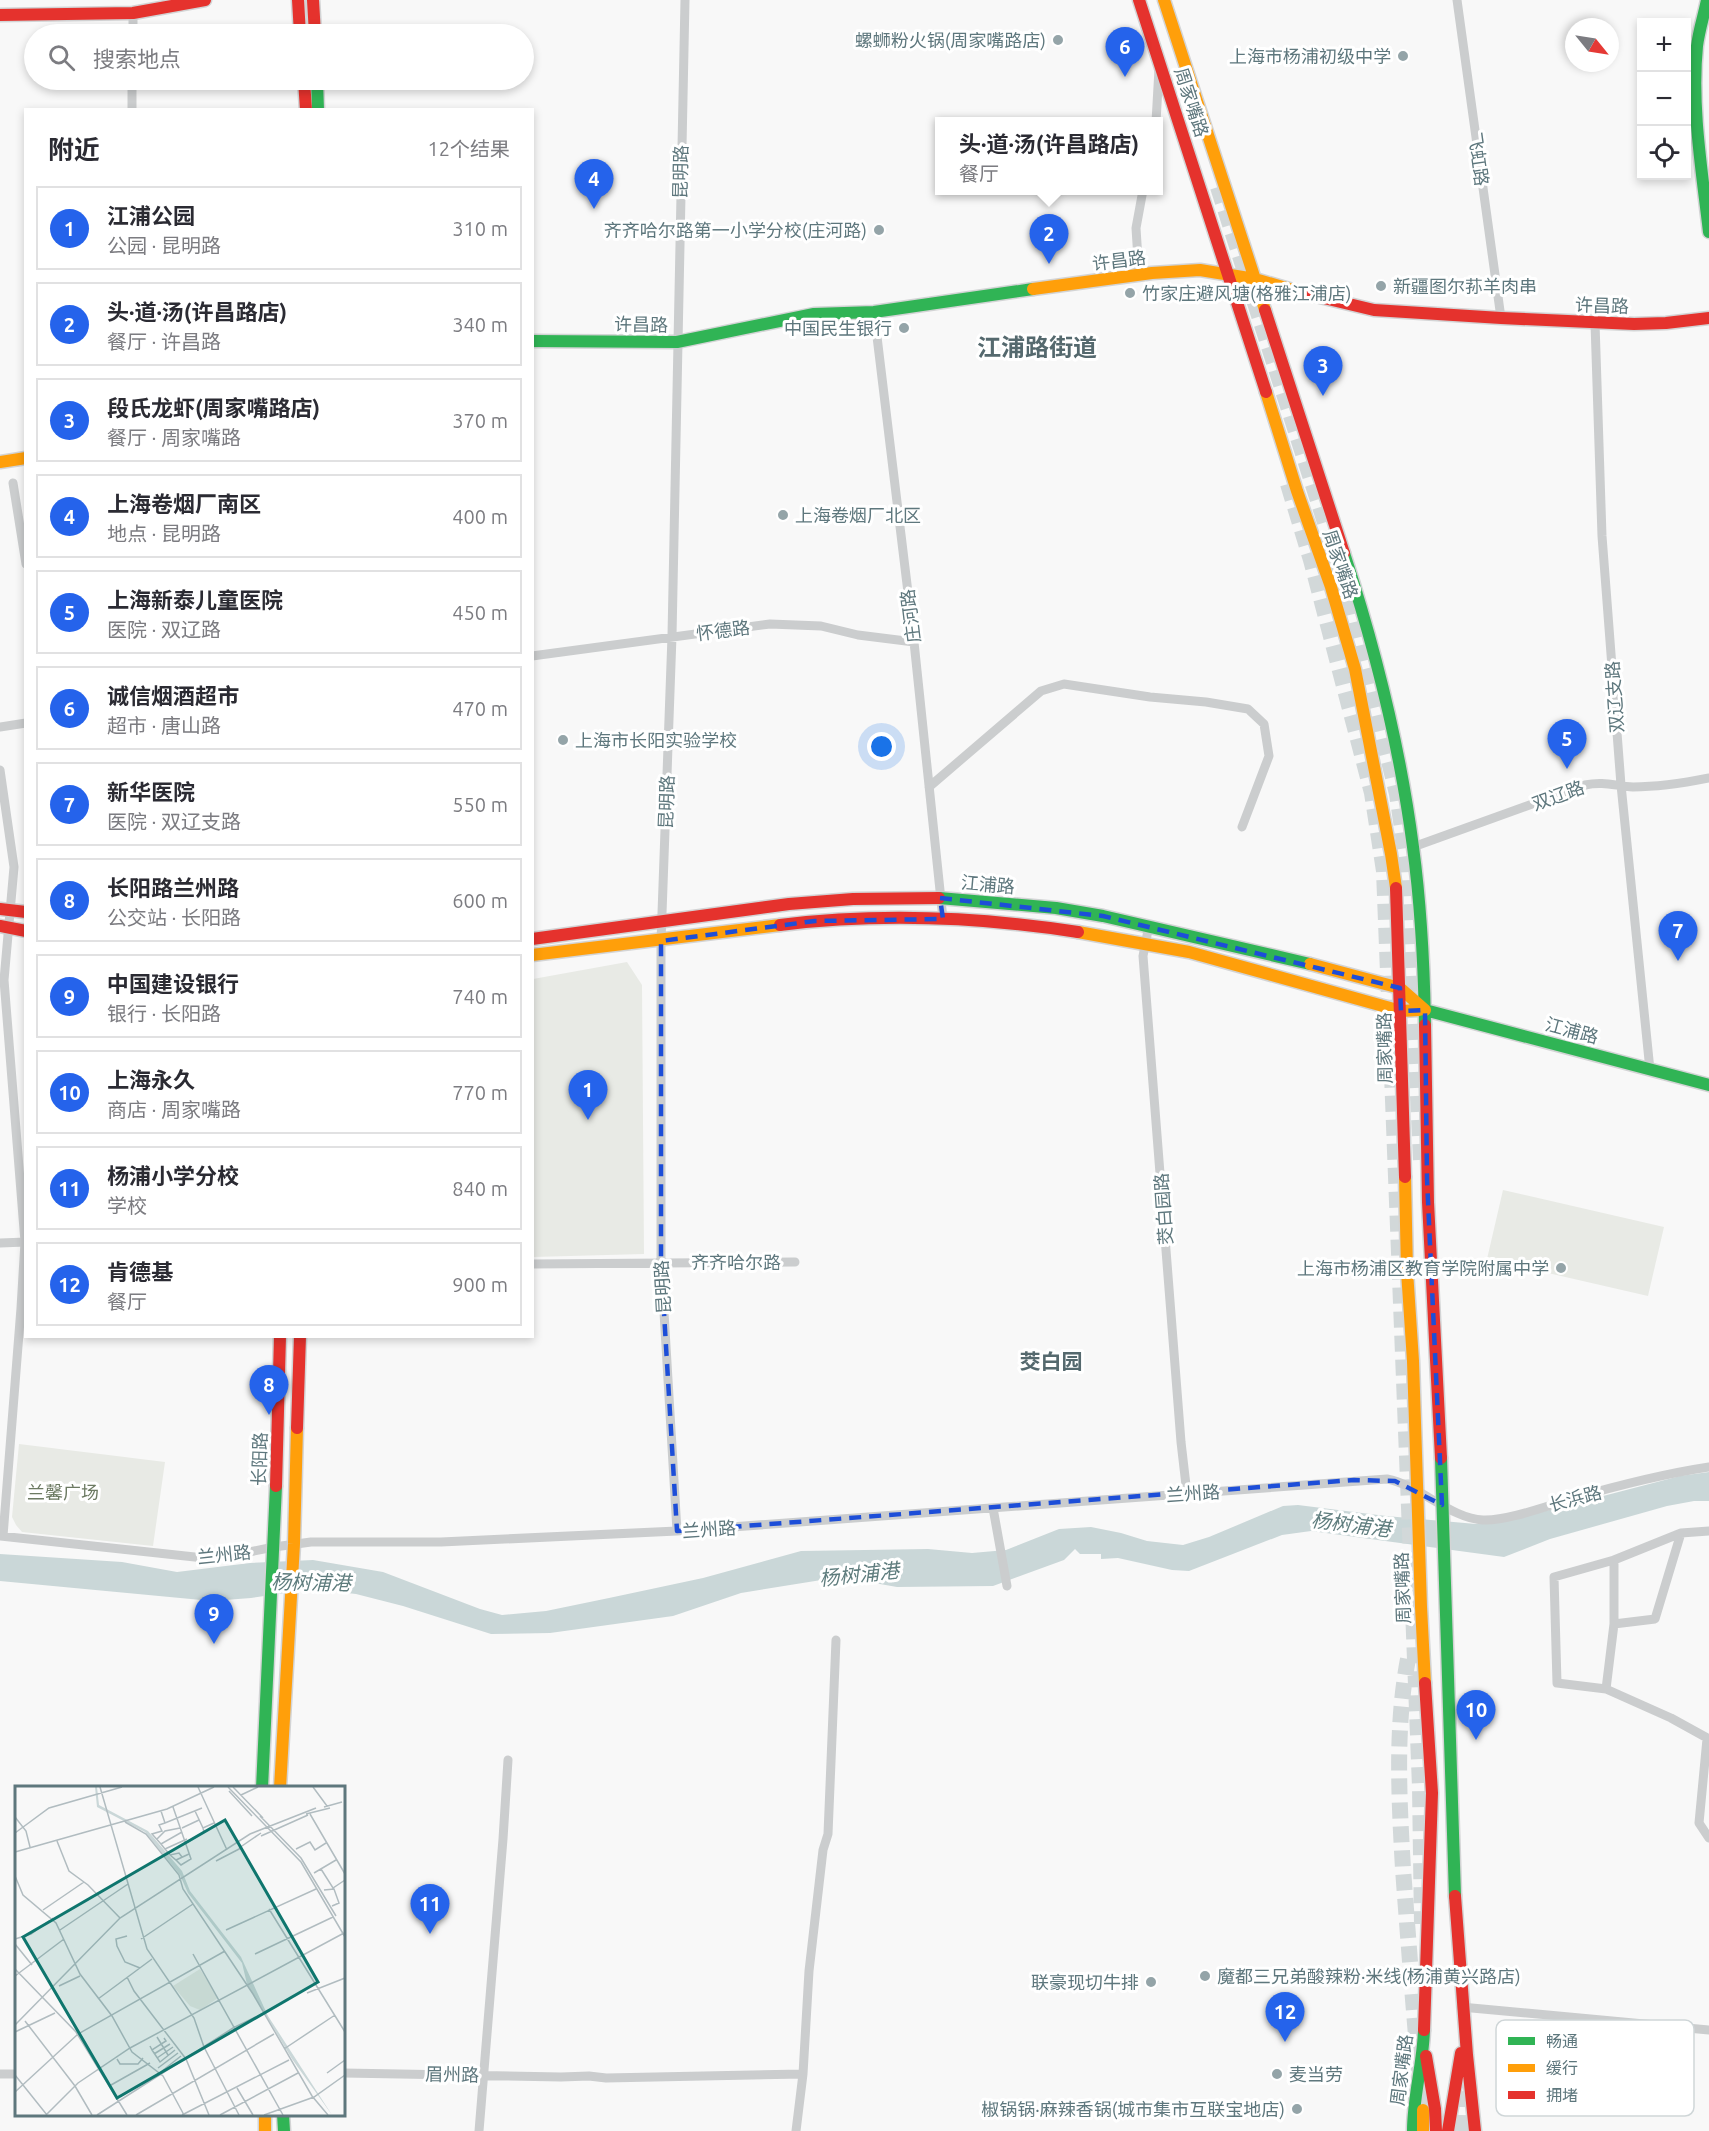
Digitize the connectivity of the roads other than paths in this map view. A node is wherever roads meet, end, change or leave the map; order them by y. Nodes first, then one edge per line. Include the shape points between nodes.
1 (205, 0) edge
2 (298, 0) edge
3 (313, 0) edge
4 (684, 0) edge
5 (1139, 0) edge
6 (1164, 0) edge
7 (1457, 0) edge
8 (1707, 0) edge
9 (133, 13) junction
10 (0, 15) edge
11 (132, 24) edge
12 (299, 24) edge
13 (314, 24) edge
14 (1159, 58) junction
15 (132, 90) edge
16 (305, 90) edge
17 (317, 90) edge
18 (132, 108) edge
19 (306, 108) edge
20 (318, 108) edge
21 (1156, 117) edge
22 (1142, 195) edge
23 (1709, 232) edge
24 (1226, 273) junction
25 (1139, 275) junction
26 (1255, 279) junction
27 (874, 312) junction
28 (1501, 318) junction
29 (1709, 318) edge
30 (1595, 323) junction
31 (534, 341) edge
32 (677, 342) junction
33 (24, 458) edge
34 (0, 462) edge
35 (13, 483) dead end
36 (23, 530) edge
37 (672, 636) junction
38 (914, 642) junction
39 (534, 656) edge
40 (24, 723) edge
41 (0, 727) edge
42 (0, 770) edge
43 (1709, 778) edge
44 (1621, 785) junction
45 (929, 787) junction
46 (1242, 827) dead end
47 (1413, 847) junction
48 (940, 898) junction
49 (5, 909) edge
50 (24, 912) edge
51 (943, 919) junction
52 (662, 921) junction
53 (1149, 925) junction
54 (5, 927) edge
55 (24, 931) edge
56 (534, 939) edge
57 (661, 941) junction
58 (1145, 943) junction
59 (534, 956) edge
60 (1400, 988) junction
61 (1425, 1010) junction
62 (1401, 1011) junction
63 (1650, 1070) junction
64 (1709, 1085) edge
65 (24, 1230) edge
66 (24, 1242) edge
67 (0, 1243) edge
68 (24, 1258) edge
69 (660, 1262) junction
70 (795, 1262) dead end
71 (534, 1264) edge
72 (280, 1338) edge
73 (300, 1338) edge
74 (1709, 1467) edge
75 (1416, 1490) junction
76 (1187, 1494) junction
77 (1442, 1505) junction
78 (993, 1508) junction
79 (677, 1531) junction
80 (1709, 1532) edge
81 (1682, 1533) junction
82 (2, 1536) edge
83 (294, 1544) junction
84 (274, 1547) junction
85 (1614, 1560) junction
86 (1006, 1586) dead end
87 (1614, 1624) junction
88 (836, 1640) dead end
89 (1606, 1689) junction
90 (1708, 1739) edge
91 (508, 1760) dead end
92 (262, 1786) edge
93 (280, 1786) edge
94 (1709, 1838) edge
95 (1461, 2007) junction
96 (1601, 2020) edge
97 (1694, 2029) edge
98 (1709, 2030) edge
99 (1464, 2038) junction
100 (1424, 2045) junction
101 (345, 2073) edge
102 (803, 2074) junction
103 (483, 2075) junction
104 (1423, 2110) dead end
105 (265, 2116) edge
106 (283, 2116) edge
107 (266, 2131) edge
108 (284, 2131) edge
109 (479, 2131) edge
110 (796, 2131) edge
111 (1413, 2131) edge
112 (1423, 2131) edge
113 (1436, 2131) edge
114 (1449, 2131) edge
115 (1475, 2131) edge

1 - 9 main road
2 - 12 main road
3 - 13 main road
4 - 32 street, 昆明路
5 - 14 main road, 周家嘴路
6 - 26 main road, 周家嘴路
7 - 28 street, 飞虹路
8 - 23 main road via 1697,42 1695,77
9 - 10 main road
9 - 11 street
14 - 21 street
14 - 24 main road, 周家嘴路
15 - 18 street
16 - 19 main road
17 - 20 main road
22 - 25 street via 1136,228
24 - 25 main road, 许昌路 via 1200,270
24 - 26 main road, 许昌路
24 - 60 main road, 周家嘴路 via 1355,669 1391,854 1397,898
25 - 27 main road, 许昌路
26 - 28 main road, 许昌路 via 1374,310
26 - 47 main road, 周家嘴路 via 1373,648
27 - 32 main road, 许昌路 via 814,314
27 - 38 street, 庄河路
28 - 30 main road, 许昌路
29 - 30 main road, 许昌路 via 1666,323
30 - 44 street, 双辽支路 via 1602,536
31 - 32 main road, 许昌路
32 - 37 street, 昆明路
33 - 34 main road
35 - 36 street
37 - 38 street, 怀德路 via 800,624
37 - 39 street, 怀德路
37 - 52 street, 昆明路
38 - 45 street, 庄河路
40 - 41 street
42 - 49 street via 14,867
43 - 44 street, 双辽路 via 1657,786
44 - 47 street, 双辽路 via 1586,785
44 - 63 street, 双辽支路
45 - 46 street via 1041,691 1064,684 1206,702 1248,710 1264,724 1269,756
45 - 48 street, 庄河路
47 - 61 main road, 周家嘴路
48 - 51 street, 庄河路
48 - 52 main road, 江浦路 via 789,904
48 - 53 main road, 江浦路 via 1056,908
49 - 50 main road
49 - 54 street
51 - 57 main road, 江浦路 via 816,921
51 - 58 main road, 江浦路 via 1044,927
52 - 56 main road, 江浦路
52 - 57 street, 昆明路
53 - 58 street, 茭白园路
53 - 60 main road, 江浦路
54 - 55 main road
54 - 65 street via 4,980
57 - 59 main road, 江浦路
57 - 69 street, 昆明路
58 - 62 main road, 江浦路
58 - 76 street, 茭白园路
60 - 61 main road, 江浦路
60 - 62 main road, 周家嘴路
61 - 62 main road, 江浦路
61 - 63 main road, 江浦路
61 - 77 main road, 周家嘴路 via 1428,1191
62 - 75 main road, 周家嘴路
63 - 64 main road, 江浦路
66 - 67 street
68 - 82 street
69 - 70 street, 齐齐哈尔路
69 - 71 street, 齐齐哈尔路
69 - 79 street, 昆明路
72 - 84 main road, 长阳路
73 - 83 main road, 长阳路
74 - 77 street, 长浜路 via 1492,1519 1472,1518
75 - 76 street, 兰州路 via 1387,1479
75 - 77 street, 长浜路
75 - 100 main road, 周家嘴路 via 1432,1793
76 - 78 street, 兰州路
77 - 95 main road, 周家嘴路
78 - 79 street, 兰州路
78 - 86 street
79 - 83 street, 兰州路
80 - 81 street
81 - 85 street
81 - 87 street via 1655,1620
82 - 84 street, 兰州路 via 204,1558
83 - 84 street, 兰州路
83 - 93 main road, 长阳路
84 - 92 main road, 长阳路
85 - 87 street
85 - 89 street via 1554,1576 1557,1683
87 - 89 street
88 - 102 street via 828,1834 809,1971
89 - 90 street
90 - 94 street via 1699,1823
91 - 103 street
95 - 96 street
95 - 99 main road, 周家嘴路
97 - 98 street
99 - 114 main road
99 - 115 main road, 周家嘴路
100 - 111 main road, 周家嘴路
100 - 113 main road
101 - 103 street, 眉州路
102 - 103 street, 眉州路 via 561,2078
102 - 110 street
103 - 109 street
104 - 112 main road
105 - 107 main road
106 - 108 main road

